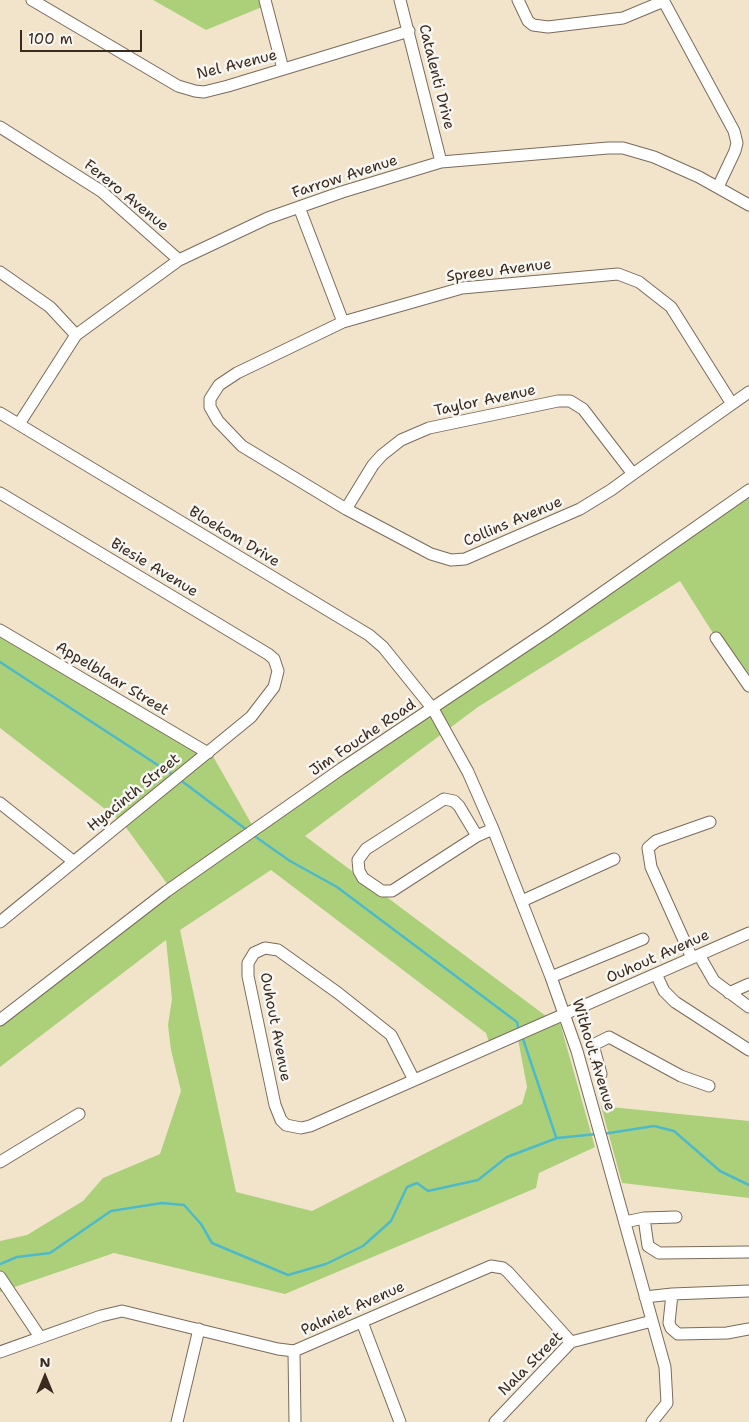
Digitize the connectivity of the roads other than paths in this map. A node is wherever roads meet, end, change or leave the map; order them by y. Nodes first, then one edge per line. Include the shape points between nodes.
1 (32, 0) edge
2 (264, 0) edge
3 (400, 0) edge
4 (518, 0) edge
5 (664, 1) edge
6 (409, 31) junction
7 (283, 69) junction
8 (0, 127) edge
9 (441, 162) junction
10 (718, 187) junction
11 (749, 204) edge
12 (299, 207) junction
13 (179, 260) junction
14 (0, 272) edge
15 (343, 322) junction
16 (76, 335) junction
17 (749, 392) edge
18 (732, 404) junction
19 (210, 407) joint
20 (0, 412) edge
21 (20, 424) junction
22 (632, 474) junction
23 (749, 490) edge
24 (0, 493) edge
25 (346, 508) junction
26 (0, 630) edge
27 (716, 638) dead end
28 (277, 678) joint
29 (749, 686) edge
30 (433, 710) junction
31 (208, 753) junction
32 (0, 804) edge
33 (710, 822) dead end
34 (493, 829) junction
35 (477, 836) junction
36 (614, 859) dead end
37 (73, 861) junction
38 (522, 901) junction
39 (0, 922) edge
40 (749, 933) edge
41 (643, 939) dead end
42 (696, 957) junction
43 (656, 974) junction
44 (552, 977) junction
45 (749, 984) edge
46 (729, 993) junction
47 (749, 1007) edge
48 (566, 1014) junction
49 (0, 1020) edge
50 (593, 1045) junction
51 (749, 1050) edge
52 (577, 1051) junction
53 (601, 1074) dead end
54 (414, 1080) junction
55 (709, 1086) dead end
56 (79, 1114) dead end
57 (0, 1162) edge
58 (676, 1217) dead end
59 (644, 1218) junction
60 (625, 1222) junction
61 (749, 1252) edge
62 (2, 1280) edge
63 (749, 1291) edge
64 (672, 1294) junction
65 (645, 1297) junction
66 (652, 1321) junction
67 (362, 1322) junction
68 (198, 1329) junction
69 (749, 1329) edge
70 (40, 1337) junction
71 (571, 1342) junction
72 (294, 1350) junction
73 (0, 1352) edge
74 (177, 1422) edge
75 (295, 1422) edge
76 (400, 1422) edge
77 (495, 1422) edge
78 (652, 1422) edge

1 - 7 street, Nel Avenue via 186,90 204,92
2 - 7 street
3 - 6 street, Catalenti Drive
4 - 5 street via 528,21 548,27 617,19
5 - 10 street via 734,131 735,151
6 - 7 street, Nel Avenue
6 - 9 street, Catalenti Drive
8 - 13 street, Ferero Avenue via 102,191
9 - 10 street, Farrow Avenue via 622,148 654,157
9 - 12 street, Farrow Avenue
10 - 11 street, Farrow Avenue
12 - 13 street, Farrow Avenue
12 - 15 street
13 - 16 street, Farrow Avenue
14 - 16 street via 50,307
15 - 18 street, Spreeu Avenue via 462,288 618,274 639,282 671,307
15 - 19 street, Spreeu Avenue via 237,373 213,392
16 - 21 street, Farrow Avenue
17 - 18 street, Collins Avenue
18 - 22 street, Collins Avenue
19 - 25 street, Collins Avenue via 218,421 242,446
20 - 21 street, Bloekom Drive
21 - 30 street, Bloekom Drive via 369,635 383,647
22 - 25 street, Collins Avenue via 580,509 465,559 450,560 431,554
22 - 25 street, Taylor Avenue via 583,409 570,401 558,401 429,428 401,440 373,465
23 - 30 street, Jim Fouche Road
24 - 28 street, Biesie Avenue via 268,654 276,664
26 - 31 street, Appelblaar Street
27 - 29 street
28 - 31 street, Hyacinth Street via 269,695 251,717
30 - 34 street, Without Avenue via 468,772
30 - 49 street, Jim Fouche Road via 132,916
31 - 37 street, Hyacinth Street
32 - 37 street
33 - 42 street via 656,841 648,848 651,867
34 - 35 street
34 - 38 street, Without Avenue
35 - 35 street via 459,806 444,799 366,849 358,860 359,871 363,878 382,891 392,891
36 - 38 street
37 - 39 street, Hyacinth Street
38 - 44 street, Without Avenue
40 - 42 street, Ouhout Avenue
41 - 44 street
42 - 43 street, Ouhout Avenue
42 - 46 street via 708,974
43 - 48 street, Ouhout Avenue
43 - 51 street via 664,991 675,1002
44 - 48 street, Without Avenue
45 - 46 street
46 - 47 street
48 - 52 street, Without Avenue
48 - 54 street, Ouhout Avenue
50 - 52 street
50 - 53 street
50 - 55 street via 609,1037 681,1076
52 - 60 street, Without Avenue
54 - 54 street, Ouhout Avenue via 310,1126 286,1125 275,1105 248,976 248,963 254,953 265,948 278,950 391,1035
56 - 57 street
58 - 59 street
59 - 60 street
59 - 61 street via 647,1241 655,1252
60 - 65 street, Without Avenue
62 - 70 street
63 - 64 street
64 - 65 street
64 - 69 street via 670,1323 678,1334 727,1334
65 - 66 street, Without Avenue
66 - 71 street, Nala Street
66 - 78 street, Without Avenue via 665,1367 669,1396 664,1409
67 - 71 street, Palmiet Avenue via 491,1266 508,1272
67 - 72 street, Palmiet Avenue
67 - 76 street
68 - 70 street, Palmiet Avenue via 122,1311
68 - 72 street, Palmiet Avenue
68 - 74 street
70 - 73 street, Palmiet Avenue
71 - 77 street, Nala Street
72 - 75 street

